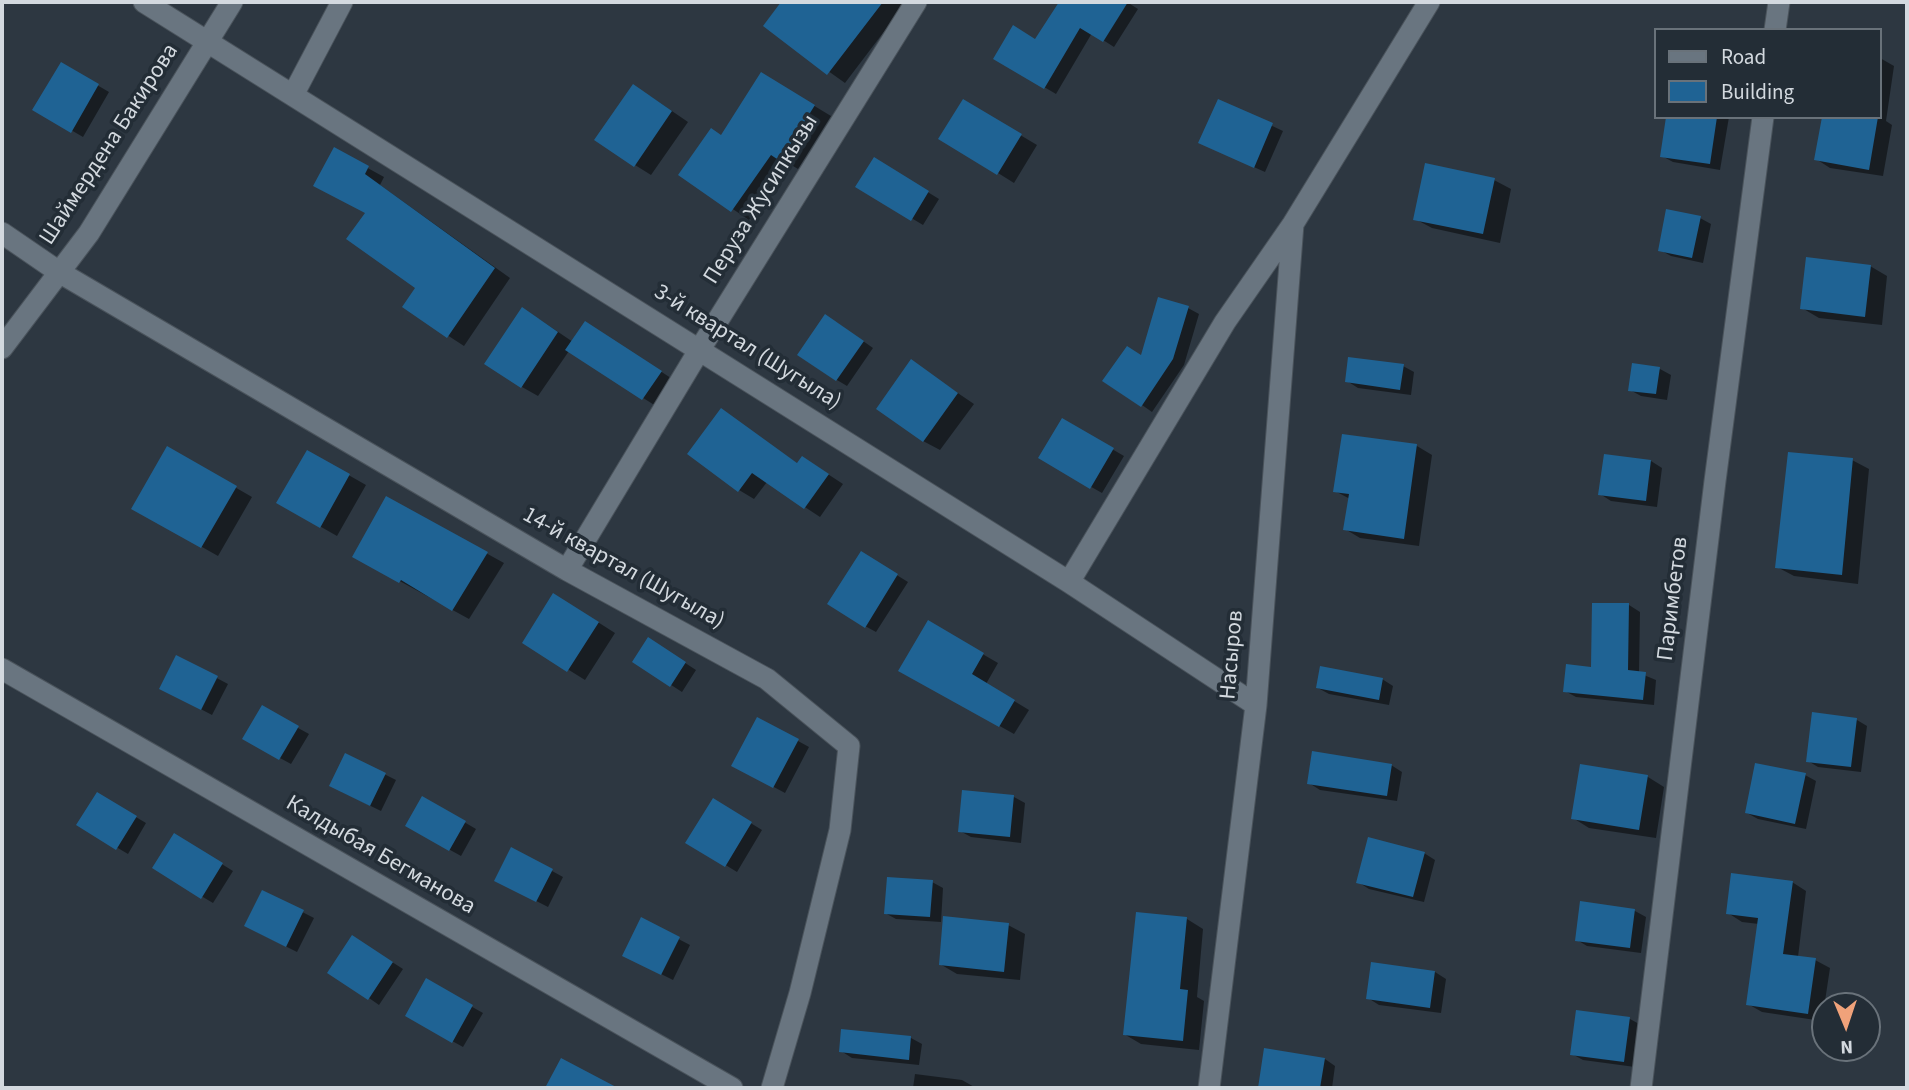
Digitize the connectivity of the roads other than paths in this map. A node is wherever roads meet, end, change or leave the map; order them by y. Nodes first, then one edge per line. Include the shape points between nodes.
1 (144, 2) edge
2 (232, 2) edge
3 (342, 2) edge
4 (916, 2) edge
5 (1429, 2) edge
6 (1779, 2) edge
7 (1775, 28) edge
8 (207, 42) junction
9 (293, 95) junction
10 (1763, 119) edge
11 (1293, 223) junction
12 (2, 233) edge
13 (59, 272) junction
14 (2, 348) edge
15 (700, 349) junction
16 (567, 570) junction
17 (1069, 582) junction
18 (2, 669) edge
19 (1256, 705) junction
20 (732, 1088) edge
21 (772, 1088) edge
22 (1209, 1088) edge
23 (1641, 1088) edge

1 - 8 street, 3-й квартал (Шугыла)
2 - 8 street, Шаймердена Бакирова
3 - 9 street
4 - 15 street, Перуза Жусипкызы
5 - 11 street
6 - 7 street
8 - 9 street, 3-й квартал (Шугыла)
8 - 13 street, Шаймердена Бакирова via 89,233
9 - 15 street, 3-й квартал (Шугыла)
10 - 23 street, Паримбетов
11 - 17 street via 1225,322
11 - 19 street, Насыров
12 - 13 street, 14-й квартал (Шугыла)
13 - 14 street, Шаймердена Бакирова
13 - 16 street, 14-й квартал (Шугыла)
15 - 16 street, Перуза Жусипкызы
15 - 17 street, 3-й квартал (Шугыла)
16 - 21 street, 14-й квартал (Шугыла) via 767,679 849,746 840,830
17 - 19 street, 3-й квартал (Шугыла)
18 - 20 street, Калдыбая Бегманова
19 - 22 street, Насыров

